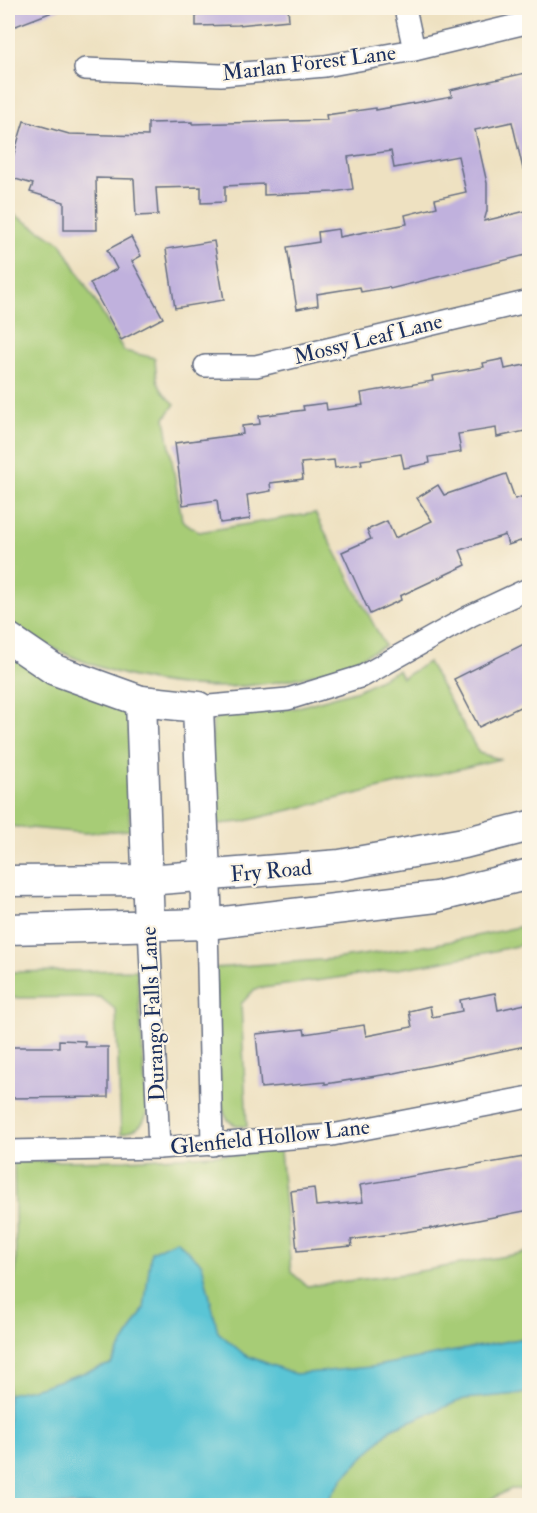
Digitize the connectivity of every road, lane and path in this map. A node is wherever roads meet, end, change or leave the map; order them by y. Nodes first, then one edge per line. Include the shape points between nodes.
1 (405, 8) edge
2 (530, 22) edge
3 (414, 50) junction
4 (85, 69) dead end
5 (530, 301) edge
6 (205, 366) dead end
7 (530, 588) edge
8 (8, 638) edge
9 (141, 701) junction
10 (198, 706) junction
11 (530, 826) edge
12 (530, 874) edge
13 (205, 876) junction
14 (147, 880) junction
15 (8, 881) edge
16 (207, 924) junction
17 (149, 926) junction
18 (8, 929) edge
19 (530, 1097) edge
20 (212, 1145) junction
21 (159, 1148) junction
22 (8, 1151) edge

1 - 3 street
2 - 3 street, Marlan Forest Lane
3 - 4 street, Marlan Forest Lane via 325,66 221,75
5 - 6 street, Mossy Leaf Lane via 256,366
7 - 10 street via 470,616 363,676 288,699
8 - 9 main road via 55,670
9 - 10 main road
9 - 14 main road, Durango Falls Lane
10 - 13 main road
11 - 13 main road, Fry Road via 464,843 340,865
12 - 16 main road, Fry Road via 436,897
13 - 14 main road, Fry Road
13 - 16 main road
14 - 15 main road, Fry Road
14 - 17 main road, Durango Falls Lane
16 - 17 main road, Fry Road
16 - 20 street
17 - 18 main road, Fry Road
17 - 21 street, Durango Falls Lane
19 - 20 street, Glenfield Hollow Lane via 332,1135
20 - 21 street, Glenfield Hollow Lane
21 - 22 street, Glenfield Hollow Lane

